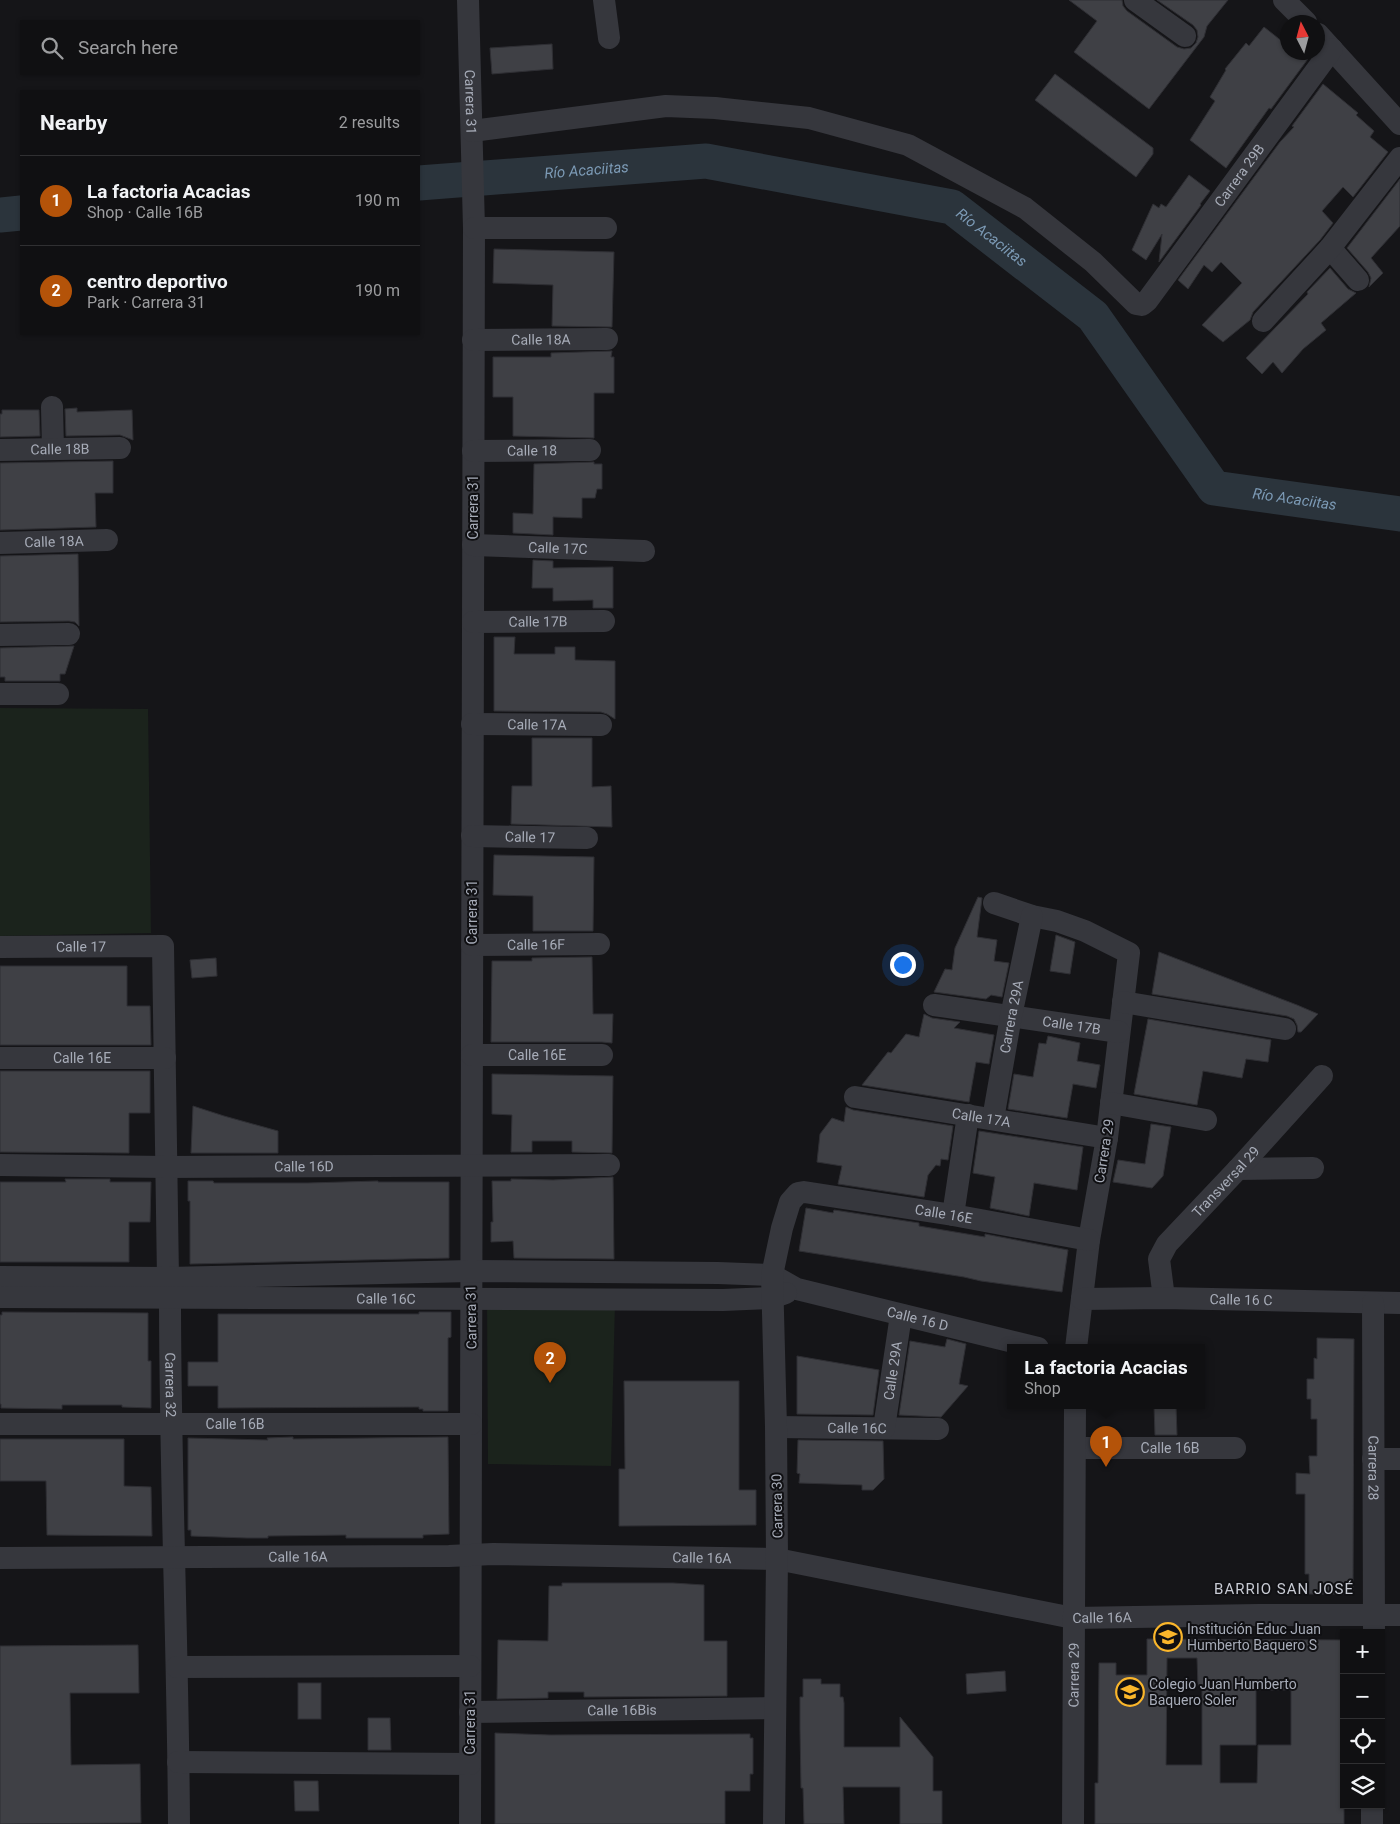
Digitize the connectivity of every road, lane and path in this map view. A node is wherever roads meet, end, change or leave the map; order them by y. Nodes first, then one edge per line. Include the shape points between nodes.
1 (468, 0) edge
2 (604, 0) edge
3 (1135, 0) edge
4 (1284, 0) edge
5 (1299, 15) edge
6 (1185, 36) dead end
7 (609, 38) dead end
8 (1325, 42) edge
9 (1313, 60) edge
10 (1400, 124) edge
11 (472, 135) junction
12 (1400, 158) edge
13 (473, 220) junction
14 (606, 228) dead end
15 (1330, 248) junction
16 (1358, 280) dead end
17 (1263, 321) dead end
18 (607, 339) dead end
19 (473, 340) junction
20 (52, 407) dead end
21 (120, 448) dead end
22 (53, 449) junction
23 (0, 450) edge
24 (590, 450) dead end
25 (473, 451) junction
26 (107, 540) dead end
27 (0, 543) edge
28 (473, 545) junction
29 (644, 551) dead end
30 (473, 622) junction
31 (604, 622) dead end
32 (69, 634) dead end
33 (0, 635) edge
34 (0, 694) edge
35 (58, 694) dead end
36 (472, 724) junction
37 (601, 725) dead end
38 (472, 836) junction
39 (587, 838) dead end
40 (994, 903) dead end
41 (1032, 916) junction
42 (598, 944) dead end
43 (472, 945) junction
44 (163, 946) joint
45 (0, 947) edge
46 (1123, 1002) junction
47 (934, 1005) dead end
48 (1011, 1016) junction
49 (1285, 1030) dead end
50 (1119, 1032) junction
51 (472, 1055) junction
52 (602, 1055) dead end
53 (0, 1058) edge
54 (165, 1058) junction
55 (1322, 1076) dead end
56 (855, 1097) dead end
57 (1111, 1103) junction
58 (968, 1115) junction
59 (993, 1119) junction
60 (1206, 1120) dead end
61 (1107, 1138) junction
62 (0, 1165) edge
63 (609, 1165) dead end
64 (167, 1167) junction
65 (472, 1167) junction
66 (1313, 1168) dead end
67 (1238, 1169) junction
68 (798, 1193) joint
69 (953, 1215) junction
70 (1090, 1240) junction
71 (470, 1271) junction
72 (772, 1275) junction
73 (0, 1277) edge
74 (169, 1287) junction
75 (797, 1289) junction
76 (0, 1297) edge
77 (472, 1298) junction
78 (772, 1298) junction
79 (1164, 1298) junction
80 (1082, 1299) junction
81 (1373, 1303) junction
82 (1400, 1303) edge
83 (901, 1315) junction
84 (1021, 1344) edge
85 (1076, 1344) edge
86 (1075, 1409) edge
87 (0, 1424) edge
88 (170, 1424) junction
89 (471, 1424) junction
90 (776, 1427) junction
91 (884, 1428) junction
92 (938, 1429) dead end
93 (1075, 1448) junction
94 (1235, 1448) dead end
95 (1373, 1459) junction
96 (1400, 1459) edge
97 (175, 1556) junction
98 (471, 1556) junction
99 (0, 1558) edge
100 (777, 1559) junction
101 (1400, 1616) edge
102 (1073, 1618) junction
103 (1374, 1624) edge
104 (470, 1666) junction
105 (177, 1667) junction
106 (775, 1708) junction
107 (470, 1712) junction
108 (178, 1762) junction
109 (470, 1764) junction
110 (1372, 1809) edge
111 (179, 1824) edge
112 (470, 1824) edge
113 (774, 1824) edge
114 (1073, 1824) edge
115 (1372, 1824) edge

1 - 11 street, Carrera 31
2 - 7 street
3 - 6 street
4 - 5 street
8 - 10 street
9 - 11 street, Carrera 29B via 1142,305 1136,304 1093,262 1025,208 908,145 809,118 666,106
11 - 13 street, Carrera 31
12 - 15 street
13 - 14 street
13 - 19 street, Carrera 31
15 - 16 street
15 - 17 street
18 - 19 street, Calle 18A
19 - 25 street, Carrera 31
20 - 22 street
21 - 22 street, Calle 18B
22 - 23 street, Calle 18B
24 - 25 street, Calle 18
25 - 28 street, Carrera 31
26 - 27 street, Calle 18A
28 - 29 street, Calle 17C
28 - 30 street, Carrera 31
30 - 31 street, Calle 17B
30 - 36 street, Carrera 31
32 - 33 street
34 - 35 street
36 - 37 street, Calle 17A
36 - 38 street, Carrera 31
38 - 39 street, Calle 17
38 - 43 street, Carrera 31
40 - 41 street
41 - 46 street, Carrera 29 via 1086,931 1129,953
41 - 48 street, Carrera 29A
42 - 43 street, Calle 16F
43 - 51 street, Carrera 31
44 - 45 street, Calle 17
44 - 54 street, Carrera 32
46 - 49 street
46 - 50 street, Carrera 29
47 - 48 street, Calle 17B
48 - 50 street, Calle 17B
48 - 59 street, Carrera 29A
50 - 57 street, Carrera 29
51 - 52 street, Calle 16E
51 - 65 street, Carrera 31
53 - 54 street, Calle 16E
54 - 64 street, Carrera 32
55 - 67 street, Transversal 29
56 - 58 street, Calle 17A
57 - 60 street
57 - 61 street, Carrera 29
58 - 59 street, Calle 17A
58 - 69 street
59 - 61 street, Calle 17A
61 - 70 street, Carrera 29
62 - 64 street, Calle 16D
63 - 65 street, Calle 16D
64 - 65 street, Calle 16D
64 - 74 street, Carrera 32
65 - 71 street, Carrera 31
66 - 67 street
67 - 79 street, Transversal 29 via 1166,1244 1160,1260
68 - 69 street, Calle 16E
68 - 72 street, Carrera 30 via 790,1202
69 - 70 street, Calle 16E
70 - 80 street, Carrera 29
71 - 72 street, Calle 16C
71 - 74 street, Calle 16C
71 - 77 street, Carrera 31
72 - 75 street, Calle 16 D
72 - 78 street, Carrera 30
73 - 74 street, Calle 16C
74 - 76 street, Calle 16C
74 - 77 street, Calle 16C
74 - 88 street, Carrera 32
75 - 78 street
75 - 83 street, Calle 16 D
77 - 78 street, Calle 16C
77 - 89 street, Carrera 31
78 - 90 street, Carrera 30
79 - 80 street, Calle 16 C
79 - 81 street, Calle 16 C
80 - 85 street, Carrera 29
81 - 82 street, Calle 16 C
81 - 95 street, Carrera 28
83 - 84 street, Calle 16 D
83 - 91 street, Calle 29A
86 - 93 street, Carrera 29
87 - 88 street, Calle 16B
88 - 89 street, Calle 16B
88 - 97 street, Carrera 32
89 - 98 street, Carrera 31
90 - 91 street, Calle 16C
90 - 100 street, Carrera 30
91 - 92 street, Calle 16C
93 - 94 street, Calle 16B
93 - 102 street, Carrera 29
95 - 96 street
95 - 103 street, Carrera 28
97 - 98 street, Calle 16A
97 - 99 street, Calle 16A
97 - 105 street, Carrera 32
98 - 100 street, Calle 16A
98 - 104 street, Carrera 31
100 - 102 street, Calle 16A
100 - 106 street, Carrera 30
101 - 103 street, Calle 16A
102 - 103 street, Calle 16A via 1258,1615
102 - 114 street, Carrera 29
104 - 105 street
104 - 107 street, Carrera 31
105 - 108 street, Carrera 32
106 - 107 street, Calle 16Bis
106 - 113 street, Carrera 30
107 - 109 street, Carrera 31
108 - 109 street
108 - 111 street, Carrera 32
109 - 112 street, Carrera 31
110 - 115 street

